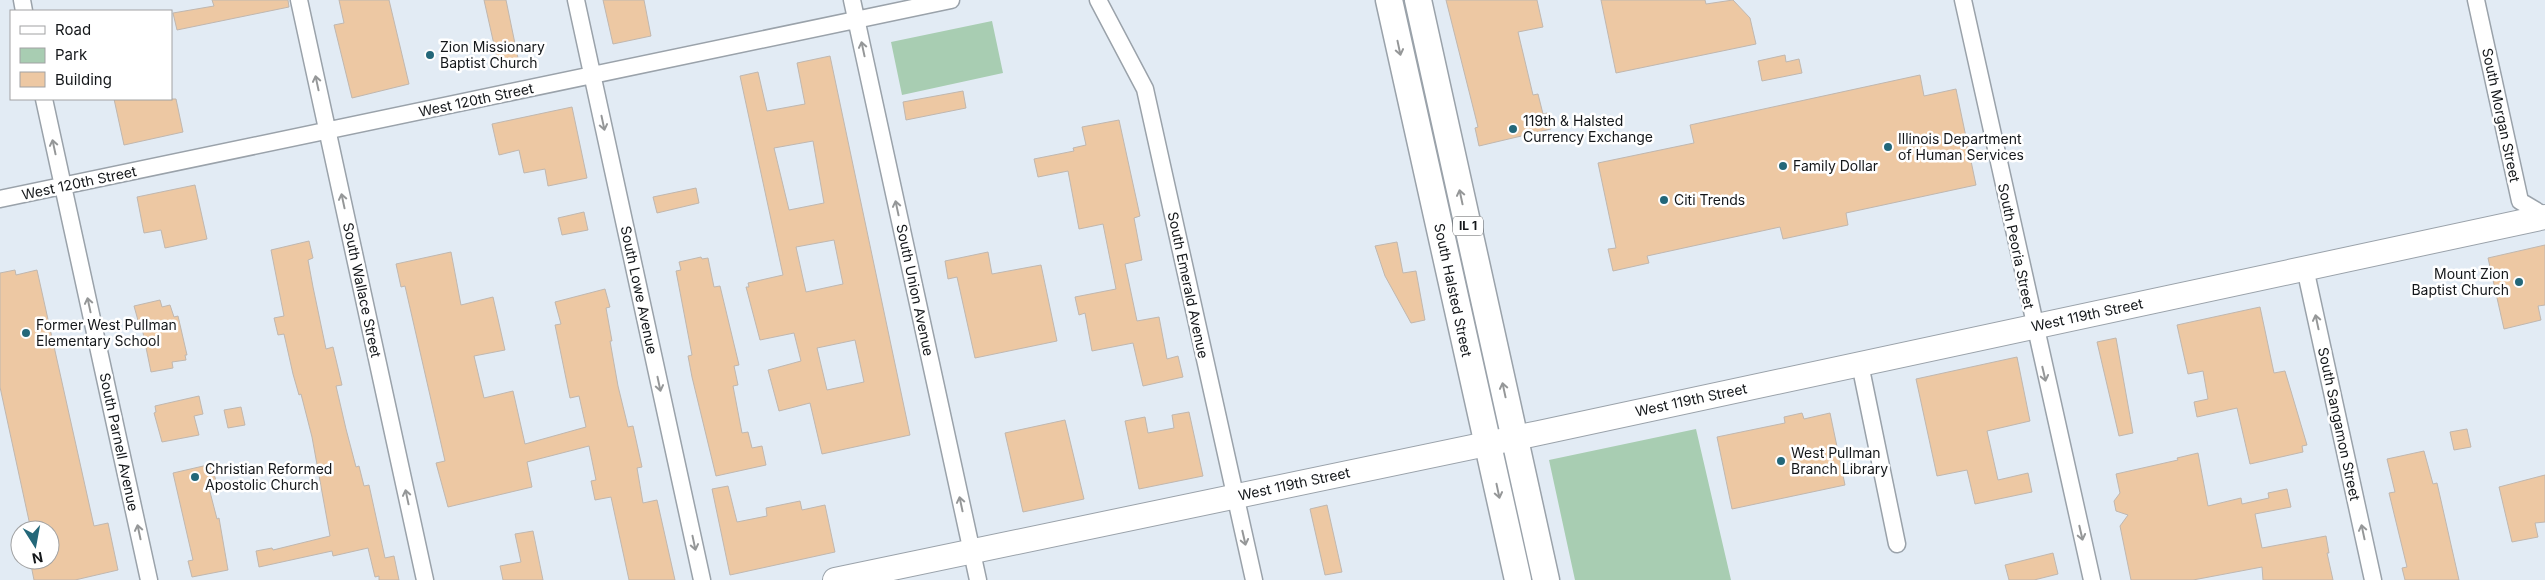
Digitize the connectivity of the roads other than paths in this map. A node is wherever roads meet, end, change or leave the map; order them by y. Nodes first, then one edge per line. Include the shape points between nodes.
1 (299, 0) edge
2 (576, 0) edge
3 (852, 0) edge
4 (951, 0) edge
5 (1098, 0) edge
6 (1389, 0) edge
7 (1418, 0) edge
8 (1963, 0) edge
9 (2476, 0) edge
10 (856, 20) junction
11 (592, 75) junction
12 (44, 100) edge
13 (328, 130) junction
14 (63, 186) junction
15 (0, 199) edge
16 (2545, 216) edge
17 (2305, 268) junction
18 (2034, 327) junction
19 (1860, 364) junction
20 (1514, 438) junction
21 (1487, 444) junction
22 (1235, 496) junction
23 (1897, 544) dead end
24 (972, 551) junction
25 (149, 580) edge
26 (425, 580) edge
27 (702, 580) edge
28 (835, 580) edge
29 (978, 580) edge
30 (1254, 580) edge
31 (1518, 580) edge
32 (1546, 580) edge
33 (2092, 580) edge
34 (2373, 580) edge

13 -> 1 street, South Wallace Street
2 - 11 street, South Lowe Avenue
3 - 10 street, South Union Avenue
4 - 10 street, West 120th Street
5 - 22 street, South Emerald Avenue via 1145,89
6 -> 21 main road, South Halsted Street / IL 1
20 -> 7 main road, South Halsted Street / IL 1
8 - 18 street, South Peoria Street
9 - 16 street, South Morgan Street via 2520,201
10 - 11 street, West 120th Street
24 -> 10 street, South Union Avenue
11 - 13 street, West 120th Street
11 -> 27 street, South Lowe Avenue
14 -> 12 street, South Parnell Avenue
13 - 14 street, West 120th Street
26 -> 13 street, South Wallace Street
14 - 15 street, West 120th Street
25 -> 14 street, South Parnell Avenue
16 - 17 street, West 119th Street
17 - 18 street, West 119th Street
34 -> 17 street, South Sangamon Street
18 - 19 street, West 119th Street
18 -> 33 street, South Peoria Street
19 - 20 street, West 119th Street
19 - 23 street
20 - 21 street, West 119th Street
20 - 32 main road, South Halsted Street / IL 1
21 - 22 street, West 119th Street
21 -> 31 main road, South Halsted Street / IL 1
22 - 24 street, West 119th Street
22 -> 30 street, South Emerald Avenue
24 - 28 street, West 119th Street
24 - 29 street, South Union Avenue

